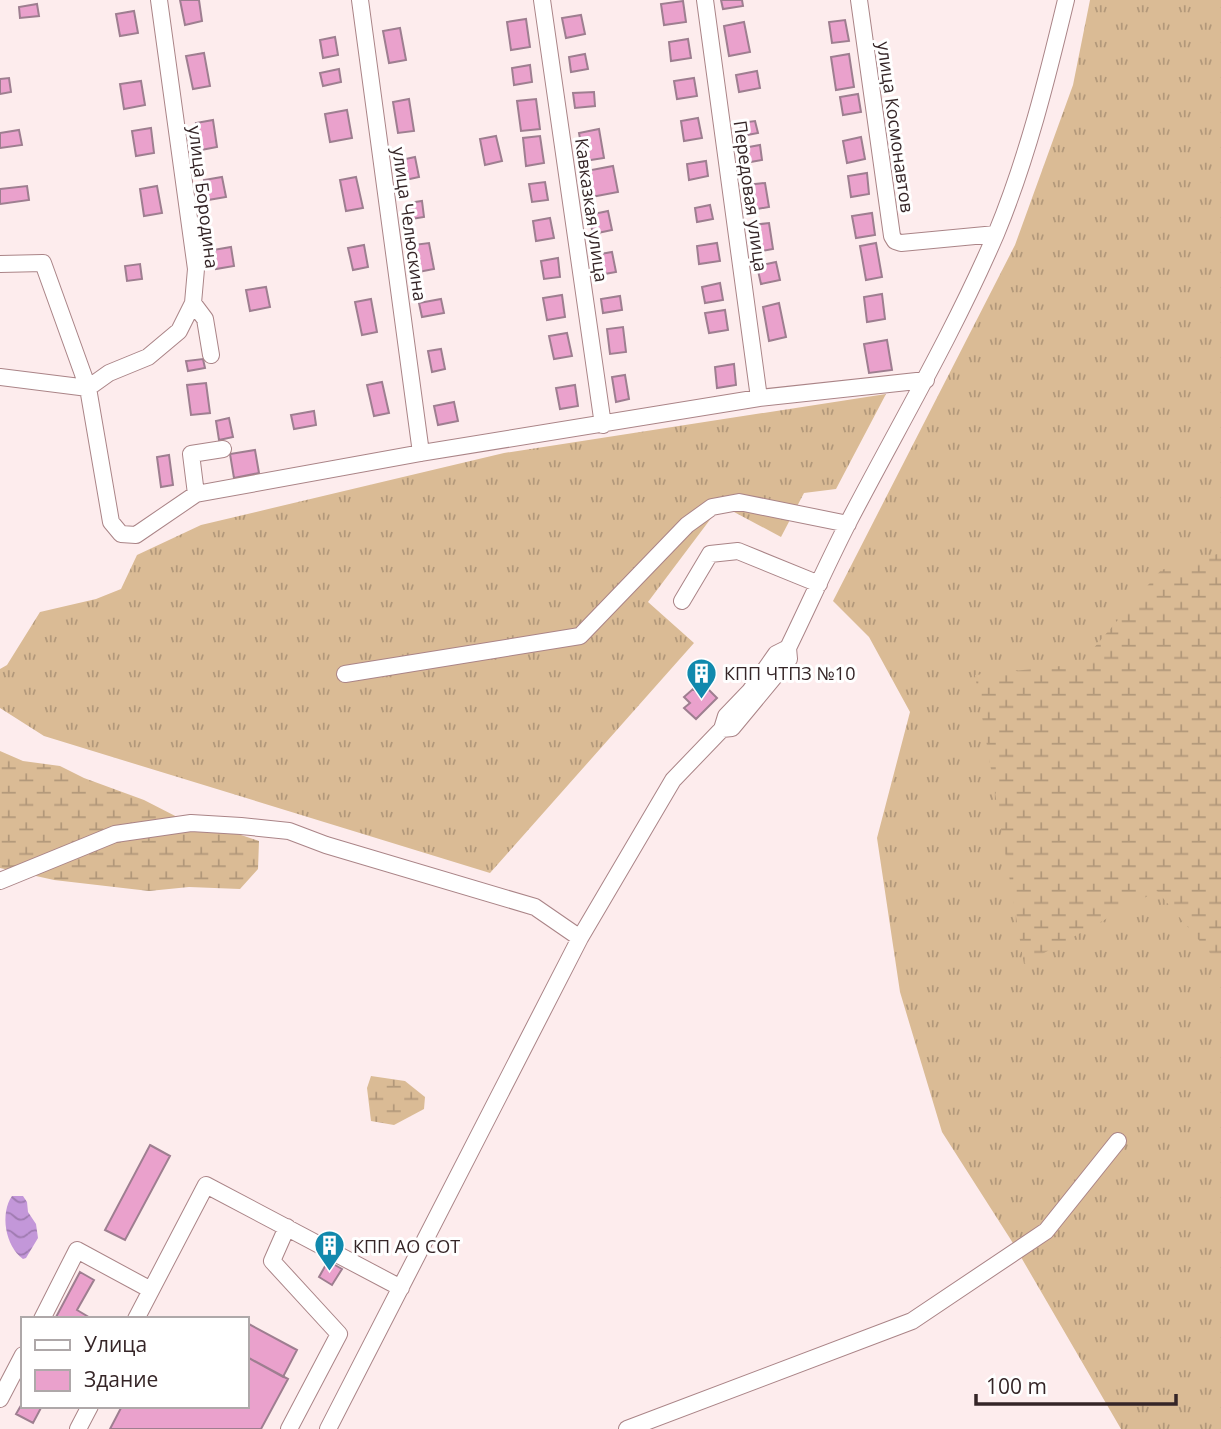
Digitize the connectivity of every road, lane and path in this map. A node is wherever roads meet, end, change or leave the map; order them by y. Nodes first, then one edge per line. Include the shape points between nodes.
1 (159, 0) edge
2 (360, 0) edge
3 (542, 0) edge
4 (705, 0) edge
5 (859, 0) edge
6 (1066, 0) edge
7 (996, 234) junction
8 (0, 264) edge
9 (193, 303) junction
10 (211, 355) dead end
11 (0, 377) edge
12 (926, 380) junction
13 (88, 388) junction
14 (759, 398) junction
15 (603, 425) junction
16 (223, 449) dead end
17 (421, 453) junction
18 (195, 494) junction
19 (848, 524) junction
20 (819, 584) junction
21 (682, 601) dead end
22 (345, 674) dead end
23 (0, 881) edge
24 (580, 938) junction
25 (1118, 1141) dead end
26 (287, 1227) junction
27 (401, 1288) junction
28 (151, 1290) junction
29 (43, 1317) edge
30 (137, 1317) edge
31 (21, 1360) edge
32 (0, 1399) edge
33 (89, 1408) edge
34 (78, 1429) edge
35 (289, 1429) edge
36 (328, 1429) edge
37 (627, 1429) edge

1 - 9 street, улица Бородина via 196,269
2 - 17 street, улица Челюскина
3 - 15 street, Кавказкая улица
4 - 14 street, Передовая улица
5 - 7 street, улица Космонавтов via 892,236 901,243
6 - 7 street via 1024,160
7 - 12 street
8 - 13 street via 43,263
9 - 10 street via 205,319
9 - 13 street, улица Бородина via 179,331 148,357 109,373
11 - 13 street
12 - 14 street
12 - 19 street
13 - 18 street via 111,522 121,534 136,536
14 - 15 street
15 - 17 street
16 - 18 street via 191,454
17 - 18 street
19 - 20 street
19 - 22 street via 739,502 712,507 687,525 580,636
20 - 21 street via 738,551 710,554
20 - 24 street via 788,648 789,659 726,716 722,729 673,780
23 - 24 street via 116,834 191,823 241,826 289,831 535,907
24 - 27 street
25 - 37 street via 1046,1231 912,1321
26 - 27 street
26 - 28 street via 206,1185
26 - 35 street via 272,1261 339,1334
27 - 36 street
28 - 29 street via 77,1250
28 - 30 street
31 - 32 street
33 - 34 street

